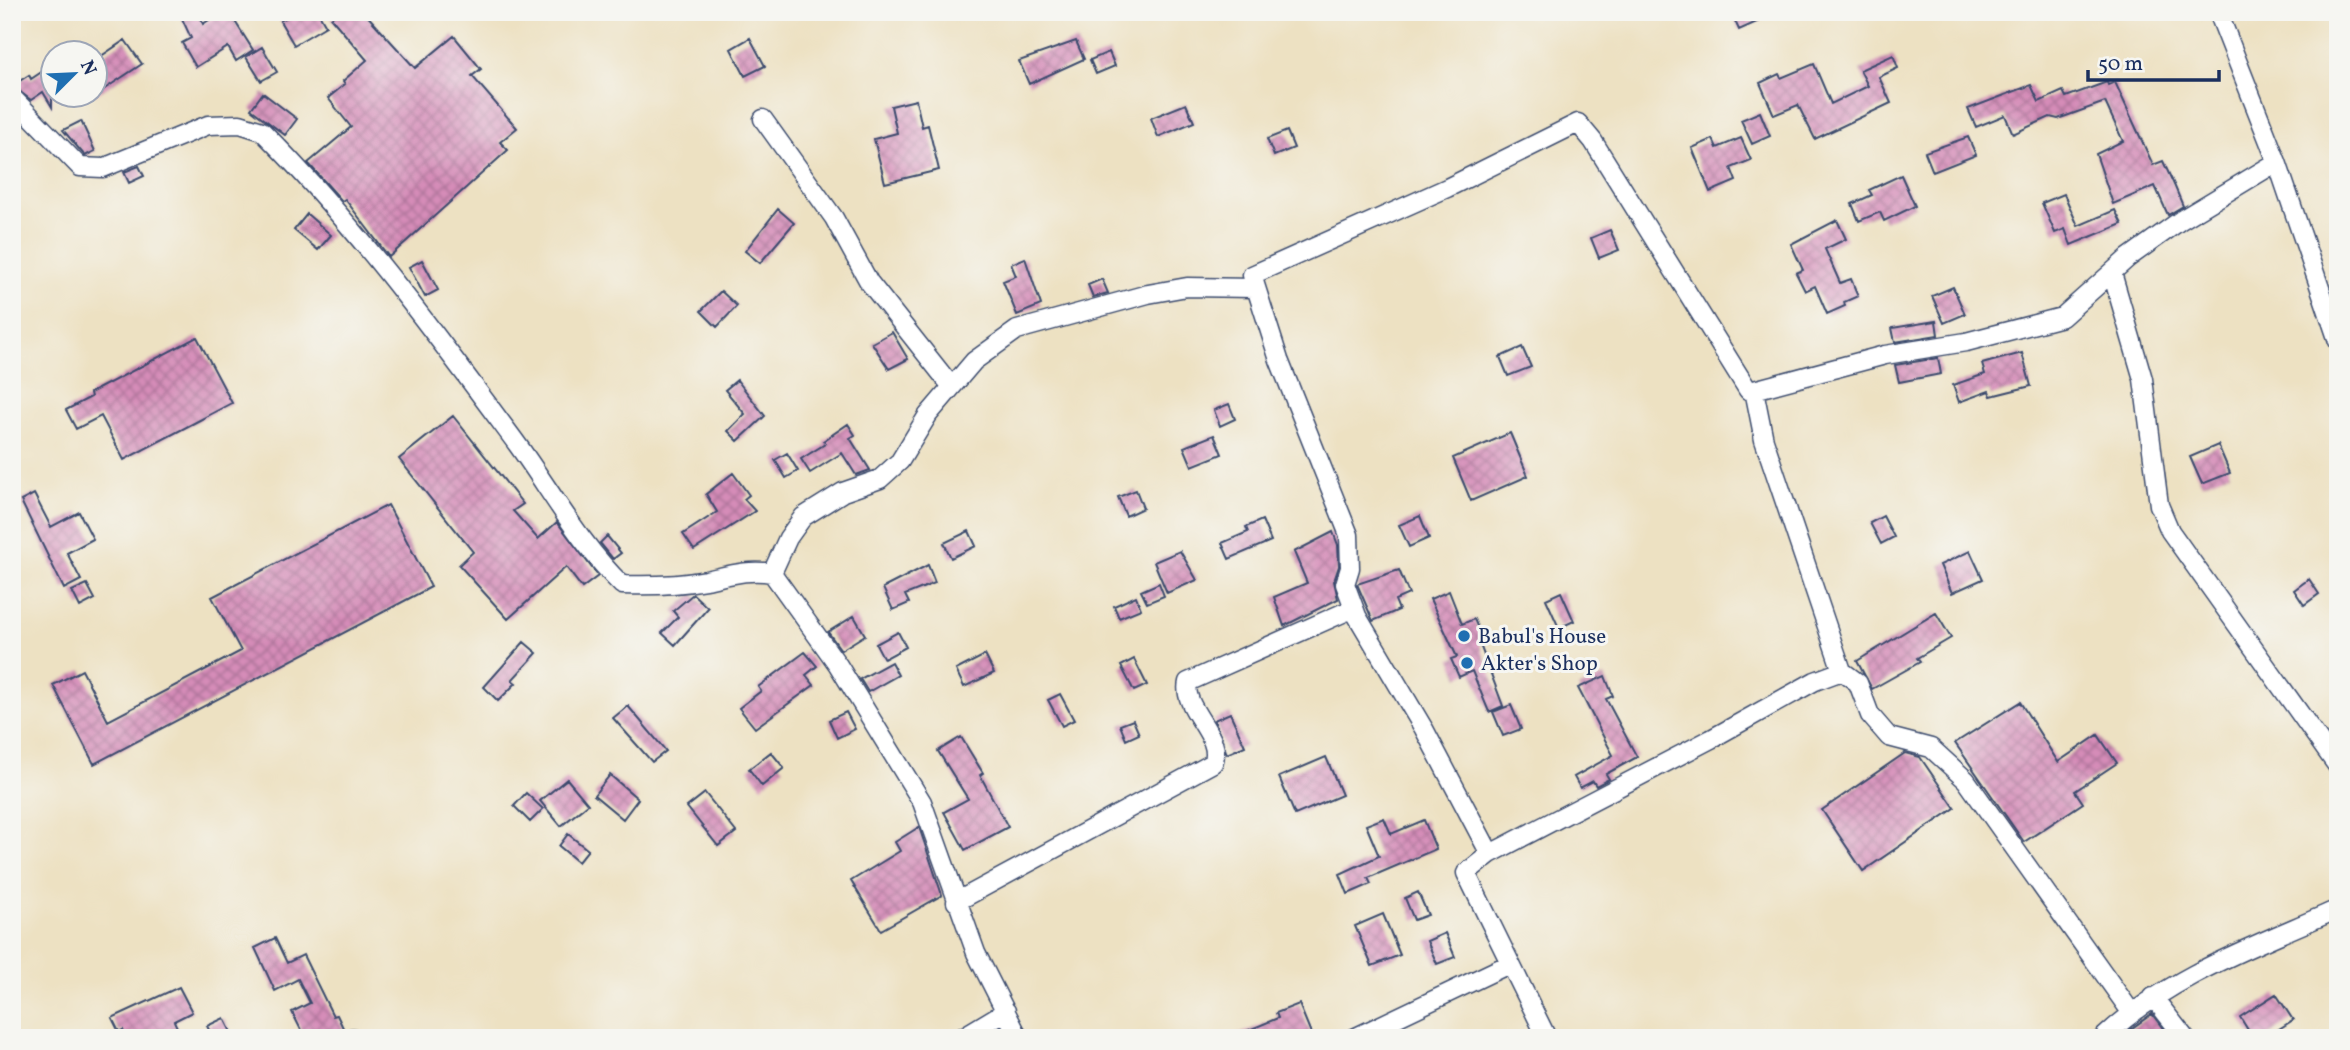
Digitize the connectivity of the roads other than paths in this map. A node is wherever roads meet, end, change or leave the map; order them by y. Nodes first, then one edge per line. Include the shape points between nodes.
1 (2218, 12) edge
2 (12, 97) edge
3 (763, 119) dead end
4 (2277, 162) junction
5 (2112, 273) junction
6 (1254, 288) junction
7 (2338, 341) edge
8 (952, 387) junction
9 (1754, 390) junction
10 (772, 573) junction
11 (1354, 608) junction
12 (1842, 671) junction
13 (2338, 767) edge
14 (1490, 854) junction
15 (957, 902) junction
16 (2338, 909) edge
17 (1509, 964) junction
18 (2153, 997) junction
19 (1006, 1011) junction
20 (2131, 1012) junction
21 (961, 1038) edge
22 (1019, 1038) edge
23 (1354, 1038) edge
24 (1547, 1038) edge
25 (2103, 1038) edge
26 (2185, 1038) edge

1 - 4 street
2 - 10 street via 80,167 103,168 208,125 240,124 262,131 380,265 544,480 602,565 622,585 706,580 756,570
3 - 8 street via 834,218 869,282
4 - 5 street via 2181,220
4 - 7 street
5 - 9 street via 2062,317 1966,342 1885,355
5 - 13 street via 2143,379 2159,505 2170,531
6 - 8 street via 1187,287 1147,294 1017,330 974,361
6 - 9 street via 1252,275 1578,124 1683,282 1740,378 1748,390
6 - 11 street via 1349,535 1350,568 1345,584
8 - 10 street via 928,415 900,461 880,479 843,492 803,517
9 - 12 street via 1764,440
10 - 15 street via 838,664 922,802
11 - 14 street
11 - 15 street via 1188,682 1192,706 1214,747 1213,763
12 - 14 street
12 - 20 street via 1858,683 1870,715 1889,737 1931,748 1966,780
14 - 17 street via 1466,873
15 - 19 street via 976,953
16 - 18 street via 2181,979
17 - 23 street
17 - 24 street
18 - 20 street
18 - 26 street
19 - 21 street
19 - 22 street
20 - 25 street

